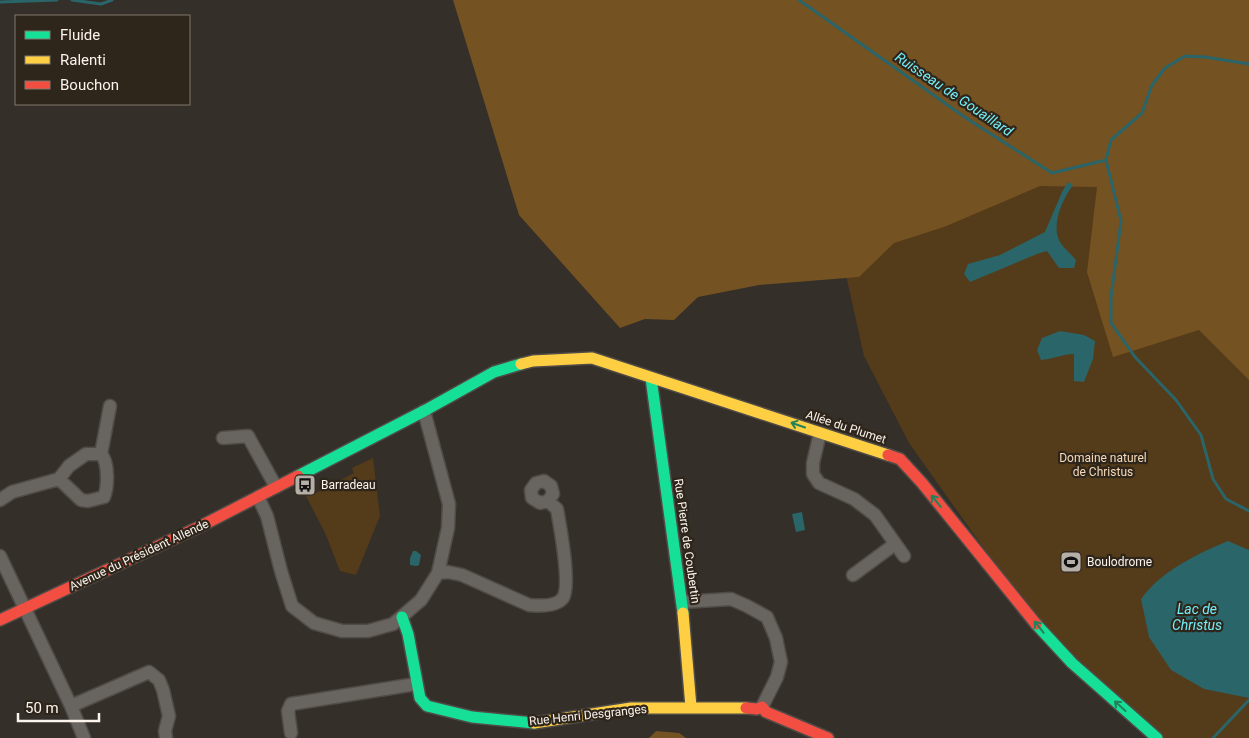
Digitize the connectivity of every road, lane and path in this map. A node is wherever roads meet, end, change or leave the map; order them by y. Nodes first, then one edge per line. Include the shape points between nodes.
1 (651, 378) junction
2 (110, 406) dead end
3 (424, 411) junction
4 (820, 433) junction
5 (223, 438) dead end
6 (101, 454) junction
7 (58, 479) junction
8 (276, 487) junction
9 (258, 497) junction
10 (0, 500) edge
11 (548, 501) dead end
12 (896, 544) junction
13 (0, 556) edge
14 (904, 556) dead end
15 (438, 573) junction
16 (853, 575) dead end
17 (682, 602) junction
18 (24, 609) junction
19 (402, 617) junction
20 (0, 620) edge
21 (416, 684) junction
22 (71, 706) junction
23 (762, 707) junction
24 (691, 708) junction
25 (291, 733) dead end
26 (79, 737) edge
27 (166, 738) edge
28 (828, 738) edge
29 (1157, 738) edge

1 - 3 street, Allée du Plumet via 592,358 533,361 494,372
4 -> 1 street, Allée du Plumet
1 - 17 street, Rue Pierre de Coubertin
2 - 6 street
3 - 8 street, Avenue du Président Allende
3 - 15 street via 449,504 448,528
4 - 12 street via 813,463 813,474 819,483 874,514
29 -> 4 street, Allée du Plumet via 1046,636 900,459
5 - 8 street via 248,436
6 - 7 street via 86,454 78,458
6 - 7 street via 105,459 107,489 104,497 81,500
7 - 10 street via 12,492
8 - 9 street, Avenue du Président Allende
9 - 18 street, Avenue du Président Allende
9 - 19 street via 267,516 292,606 314,623 342,631 368,631 393,624
11 - 15 street via 558,509 566,572 566,588 562,598 554,604 530,605 462,575
12 - 14 street
12 - 16 street
13 - 18 street
15 - 19 street via 421,600
17 - 23 street via 731,599 767,617 781,662
17 - 24 street, Rue Pierre de Coubertin
18 - 20 street, Avenue du Président Allende
18 - 22 street
19 - 21 street, Rue Henri Desgranges
21 - 24 street, Rue Henri Desgranges via 420,698 427,706 472,717 531,723 631,708
21 - 25 street via 291,704 288,711
22 - 26 street
22 - 27 street via 150,672 159,680 163,690 169,716
23 - 24 street, Rue Henri Desgranges
23 - 28 street via 766,712

